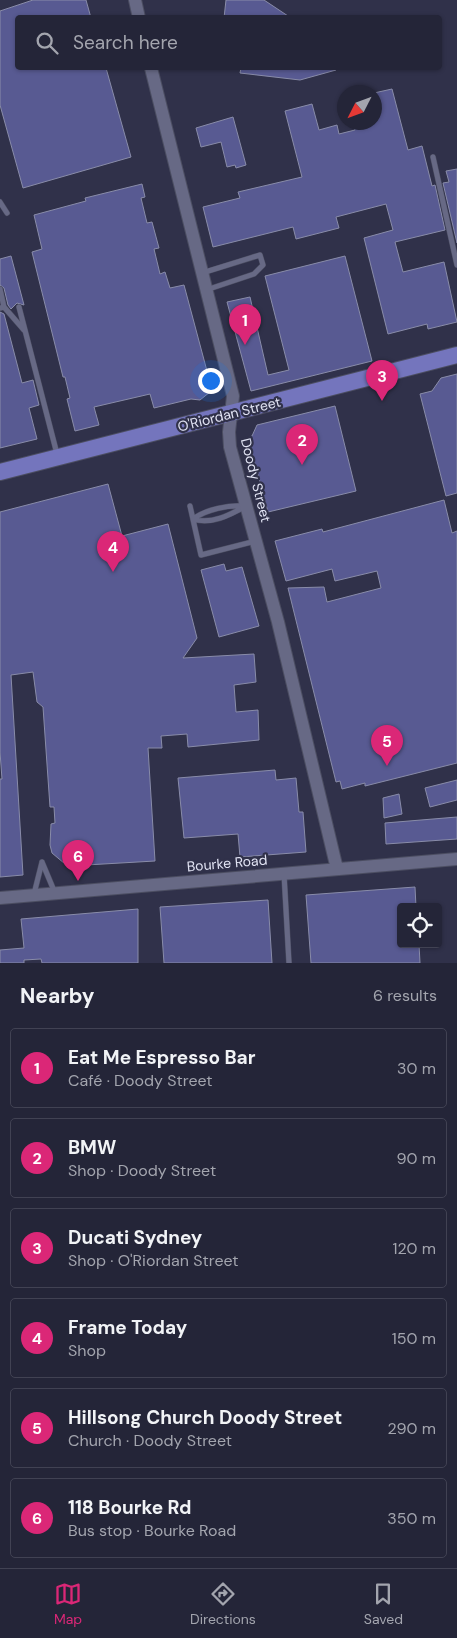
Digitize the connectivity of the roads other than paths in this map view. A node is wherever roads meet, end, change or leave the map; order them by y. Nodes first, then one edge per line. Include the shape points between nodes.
1 (135, 0) edge
2 (138, 15) edge
3 (151, 70) edge
4 (433, 157) dead end
5 (0, 202) edge
6 (7, 213) dead end
7 (457, 264) edge
8 (202, 273) junction
9 (0, 289) edge
10 (206, 290) junction
11 (19, 306) dead end
12 (2, 307) edge
13 (26, 332) junction
14 (457, 355) edge
15 (231, 414) junction
16 (58, 457) junction
17 (0, 472) edge
18 (190, 506) dead end
19 (246, 506) junction
20 (193, 519) junction
21 (256, 540) junction
22 (457, 859) edge
23 (337, 869) junction
24 (284, 874) junction
25 (56, 893) junction
26 (34, 895) junction
27 (0, 898) edge
28 (289, 963) edge

1 - 2 street
3 - 8 street, Doody Street
4 - 7 lane
5 - 6 lane
8 - 10 street, Doody Street
8 - 10 lane via 260,255 263,264 254,274
9 - 12 lane
10 - 15 street, Doody Street via 233,396
11 - 13 lane
12 - 13 lane
13 - 16 lane
14 - 15 main road, O'Riordan Street
15 - 16 main road, O'Riordan Street
15 - 19 street, Doody Street via 230,447
16 - 17 main road, O'Riordan Street
18 - 20 lane
19 - 20 lane via 231,506
19 - 20 lane via 230,515 203,522
19 - 21 street, Doody Street
20 - 21 lane via 201,555
21 - 23 street, Doody Street
22 - 23 street, Bourke Road
23 - 24 street, Bourke Road
24 - 25 street, Bourke Road
24 - 28 lane
25 - 26 street, Bourke Road
25 - 26 lane via 42,862
26 - 27 street, Bourke Road

